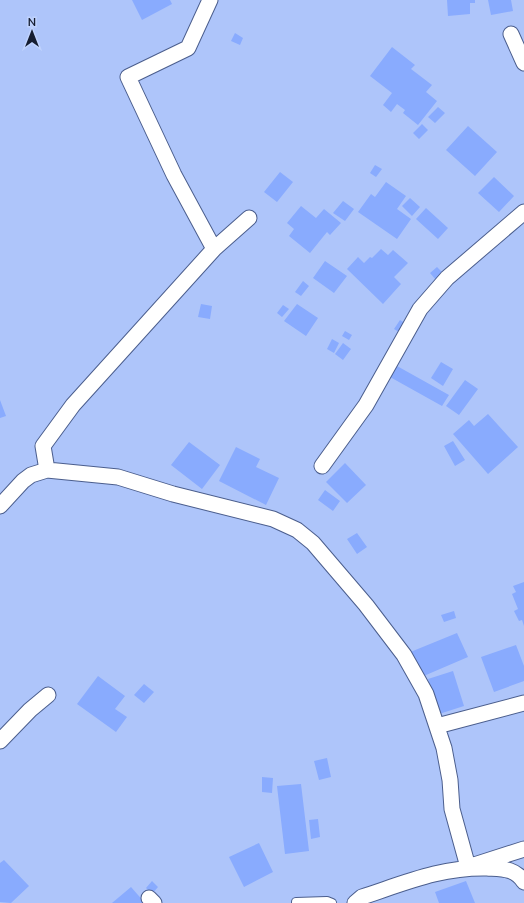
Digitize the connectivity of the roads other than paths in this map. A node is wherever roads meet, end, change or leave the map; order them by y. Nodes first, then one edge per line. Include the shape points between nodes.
1 (210, 0) edge
2 (511, 34) dead end
3 (524, 63) edge
4 (524, 212) edge
5 (249, 218) dead end
6 (214, 249) junction
7 (322, 466) dead end
8 (47, 470) junction
9 (0, 506) edge
10 (48, 695) dead end
11 (524, 703) edge
12 (437, 726) junction
13 (0, 741) edge
14 (524, 849) edge
15 (468, 868) junction
16 (524, 882) edge
17 (296, 902) edge
18 (332, 903) edge
19 (355, 903) edge

1 - 6 street via 188,48 128,77 174,175
2 - 3 street
4 - 7 street via 447,278 420,309 366,405
5 - 6 street
6 - 8 street via 73,405 42,446
8 - 9 street via 27,478
8 - 12 street via 118,477 173,494 273,519 297,530 313,543 404,654 426,694
10 - 13 street
11 - 12 street
12 - 15 street via 450,780 452,809
14 - 15 street
15 - 16 street via 503,868 513,871
15 - 19 street via 443,870 362,897
17 - 18 lane

